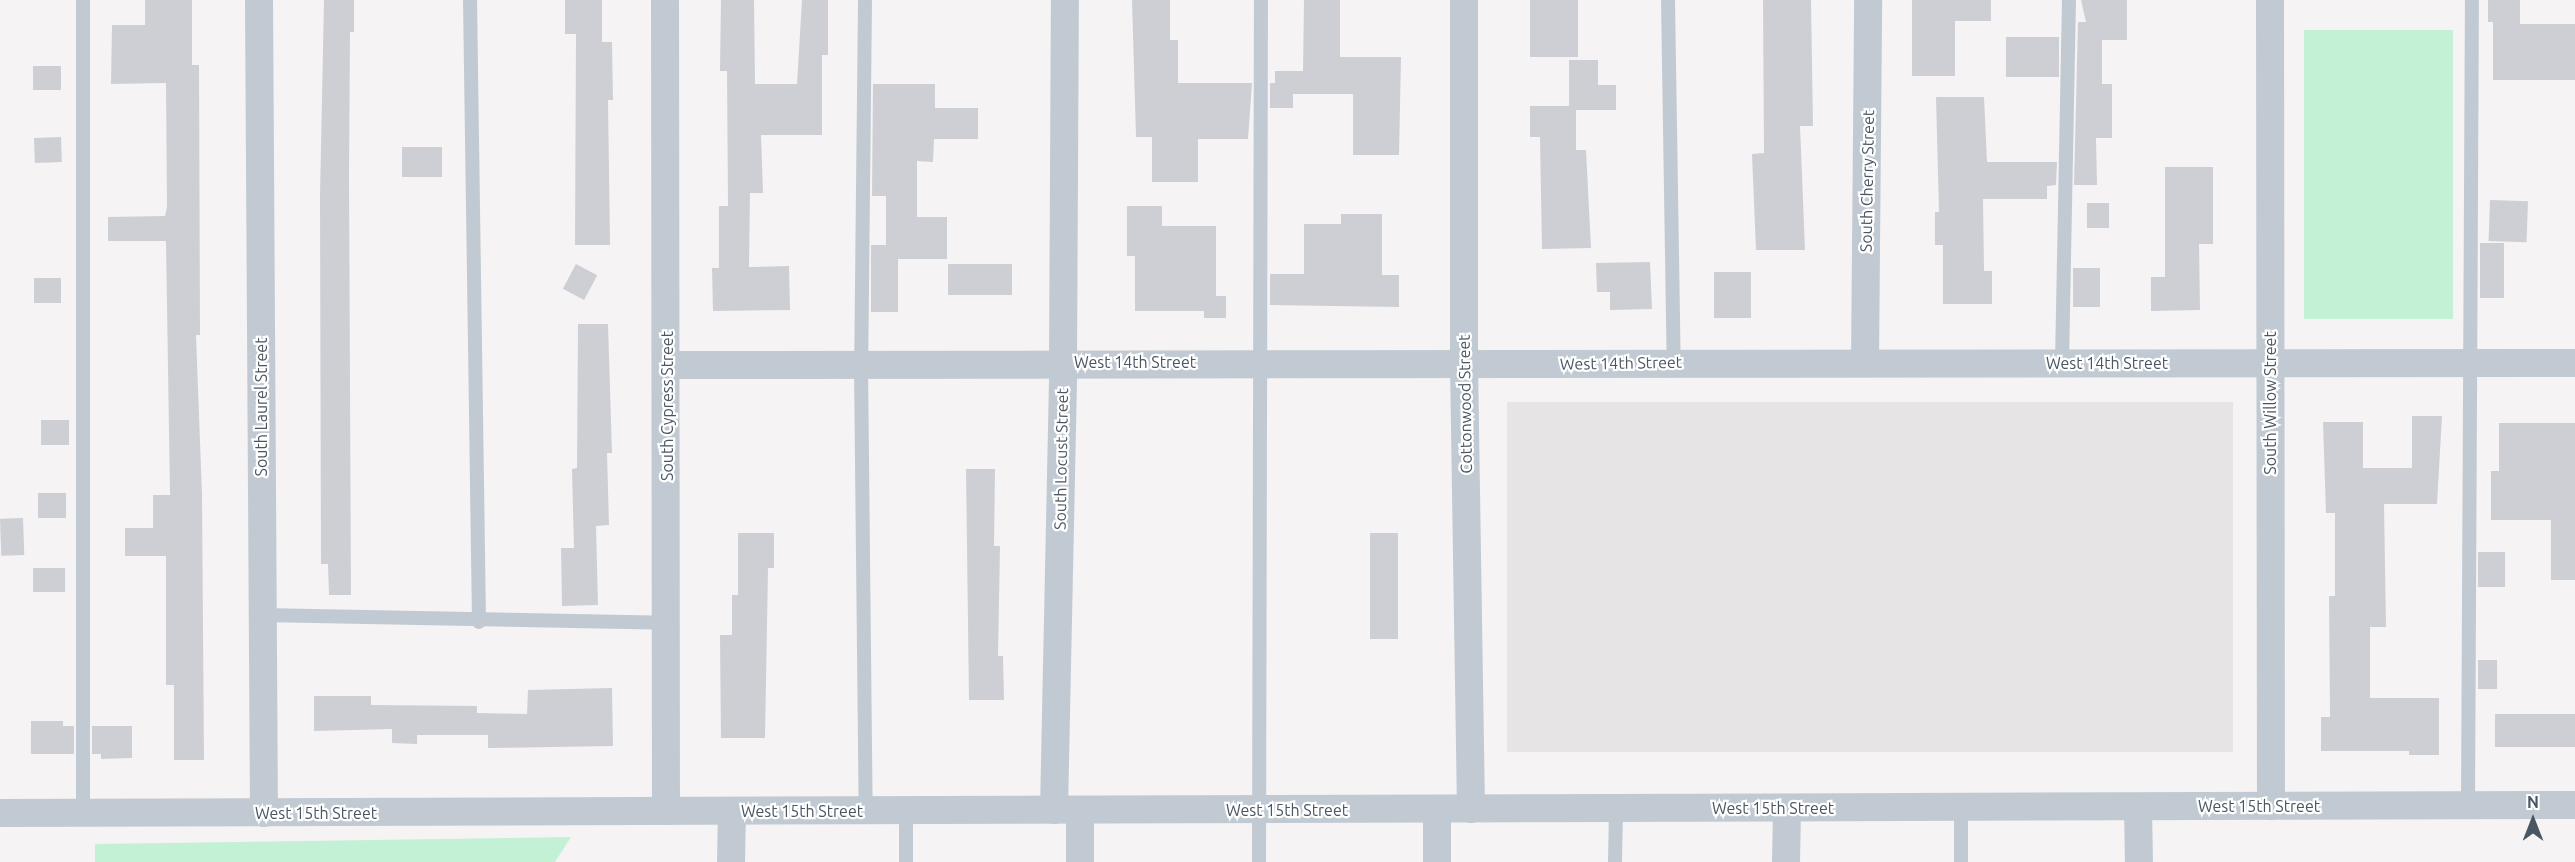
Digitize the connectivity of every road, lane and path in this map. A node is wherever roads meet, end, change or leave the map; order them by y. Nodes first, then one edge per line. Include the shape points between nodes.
1 (83, 0) edge
2 (259, 0) edge
3 (470, 0) edge
4 (665, 0) edge
5 (865, 0) edge
6 (1065, 0) edge
7 (1261, 0) edge
8 (1464, 0) edge
9 (1668, 0) edge
10 (1868, 0) edge
11 (2069, 0) edge
12 (2270, 0) edge
13 (2472, 0) edge
14 (1261, 362) junction
15 (1674, 362) junction
16 (861, 363) junction
17 (1063, 363) junction
18 (1865, 363) junction
19 (2062, 363) junction
20 (2270, 363) junction
21 (2470, 363) junction
22 (2575, 363) edge
23 (1464, 364) junction
24 (668, 365) junction
25 (261, 615) junction
26 (479, 622) junction
27 (666, 623) junction
28 (2575, 805) edge
29 (2271, 806) junction
30 (2468, 806) junction
31 (2138, 807) junction
32 (1616, 808) junction
33 (1787, 808) junction
34 (1961, 808) junction
35 (1437, 809) junction
36 (1472, 809) junction
37 (1067, 810) junction
38 (1258, 810) junction
39 (866, 811) junction
40 (906, 811) junction
41 (83, 812) junction
42 (666, 812) junction
43 (732, 812) junction
44 (0, 813) edge
45 (264, 813) junction
46 (731, 862) edge
47 (906, 862) edge
48 (1080, 862) edge
49 (1259, 862) edge
50 (1437, 862) edge
51 (1615, 862) edge
52 (1786, 862) edge
53 (1960, 862) edge
54 (2139, 862) edge

1 - 41 lane
2 - 25 street, South Laurel Street
3 - 26 lane
4 - 24 street, South Cypress Street
5 - 16 lane
6 - 17 street, South Locust Street
7 - 14 lane
8 - 23 street, Cottonwood Street
9 - 15 lane
10 - 18 street, South Cherry Street
11 - 19 lane
12 - 20 street, South Willow Street
13 - 21 lane
14 - 17 street, West 14th Street
14 - 23 street, West 14th Street
14 - 38 lane
15 - 18 street, West 14th Street
15 - 23 street, West 14th Street
16 - 17 street, West 14th Street
16 - 24 street, West 14th Street
16 - 39 lane
17 - 37 street, South Locust Street
18 - 19 street, West 14th Street
19 - 20 street, West 14th Street
20 - 21 street, West 14th Street
20 - 29 street, South Willow Street
21 - 22 street, West 14th Street
21 - 30 lane
23 - 36 street, Cottonwood Street
24 - 27 street, South Cypress Street
25 - 26 lane
25 - 45 street, South Laurel Street
26 - 27 lane
27 - 42 street, South Cypress Street
28 - 30 street, West 15th Street
29 - 30 street, West 15th Street
29 - 31 street, West 15th Street
31 - 34 street, West 15th Street
31 - 54 street
32 - 33 street, West 15th Street
32 - 36 street, West 15th Street
32 - 51 lane
33 - 34 street, West 15th Street
33 - 52 street
34 - 53 lane
35 - 36 street, West 15th Street
35 - 38 street, West 15th Street
35 - 50 street
37 - 38 street, West 15th Street
37 - 40 street, West 15th Street
37 - 48 street, South Locust Street
38 - 49 lane
39 - 40 street, West 15th Street
39 - 43 street, West 15th Street
40 - 47 lane
41 - 44 street, West 15th Street
41 - 45 street, West 15th Street
42 - 43 street, West 15th Street
42 - 45 street, West 15th Street
43 - 46 street

